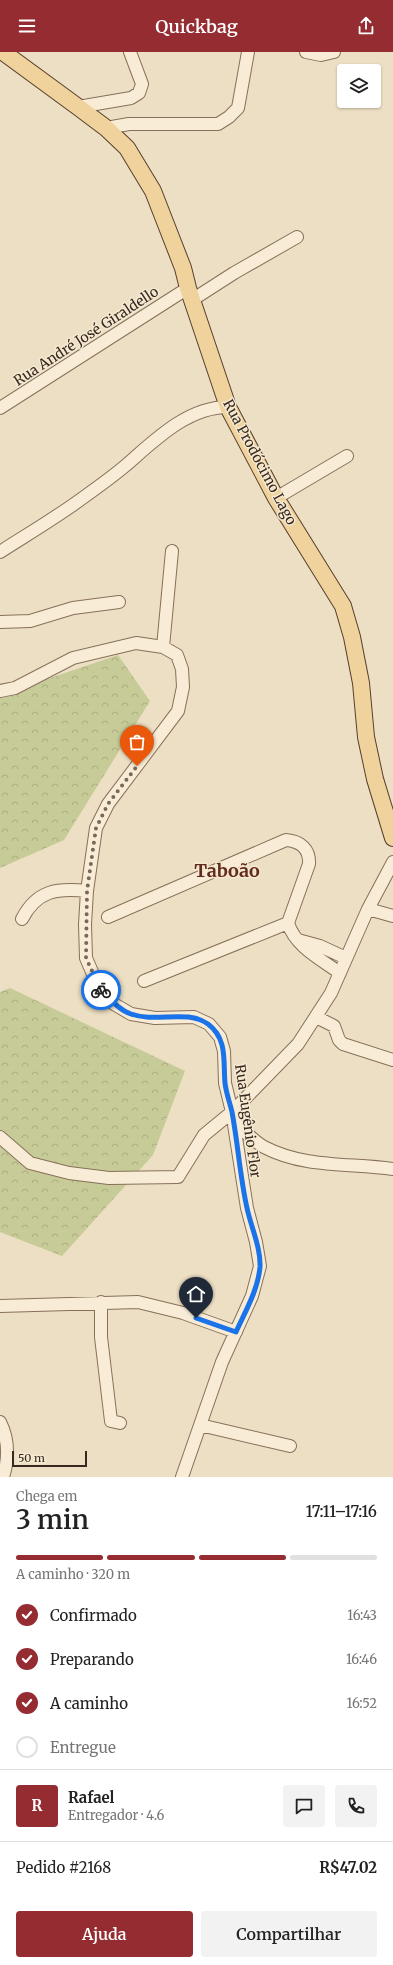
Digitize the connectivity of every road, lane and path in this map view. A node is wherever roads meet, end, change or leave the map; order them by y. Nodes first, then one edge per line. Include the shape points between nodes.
1 (3, 52) edge
2 (130, 52) edge
3 (248, 52) edge
4 (306, 52) edge
5 (334, 52) edge
6 (78, 107) junction
7 (106, 128) junction
8 (297, 237) dead end
9 (190, 294) junction
10 (228, 407) junction
11 (0, 408) edge
12 (347, 456) dead end
13 (276, 498) junction
14 (172, 550) dead end
15 (0, 552) edge
16 (119, 602) dead end
17 (0, 622) edge
18 (163, 647) junction
19 (0, 691) edge
20 (393, 838) edge
21 (393, 862) edge
22 (87, 891) junction
23 (368, 909) junction
24 (393, 916) edge
25 (108, 917) dead end
26 (22, 919) dead end
27 (288, 923) junction
28 (318, 951) junction
29 (346, 958) junction
30 (340, 973) junction
31 (144, 981) dead end
32 (316, 1017) junction
33 (393, 1060) edge
34 (233, 1117) junction
35 (0, 1137) edge
36 (393, 1168) edge
37 (101, 1302) junction
38 (0, 1306) edge
39 (236, 1332) junction
40 (0, 1422) edge
41 (120, 1423) dead end
42 (200, 1425) junction
43 (290, 1446) dead end
44 (3, 1477) edge
45 (182, 1477) edge

1 - 6 main road, Rua Prodócimo Lago
2 - 6 street via 142,84 139,93 131,98
3 - 7 street via 238,108 218,124 129,124
4 - 5 street via 321,55
6 - 7 main road, Rua Prodócimo Lago
7 - 9 main road, Rua Prodócimo Lago via 127,148 154,191 181,261
8 - 9 street, Rua André José Giraldello via 234,273
9 - 10 main road, Rua Prodócimo Lago
9 - 11 street, Rua André José Giraldello
10 - 13 main road, Rua Prodócimo Lago
10 - 15 street via 203,412 177,424 147,445 83,498
12 - 13 street
13 - 20 main road, Rua Prodócimo Lago via 343,606 352,637 366,736 375,779
14 - 18 street
16 - 17 street via 73,608 30,621
18 - 19 street, Rua Eugênio Flor via 136,643 94,652 73,658 15,688
18 - 22 street, Rua Eugênio Flor via 177,654 182,669 184,686 178,711 108,804 96,828
21 - 23 street
22 - 26 street via 66,889 45,894 29,906
22 - 34 street, Rua Eugênio Flor via 86,958 99,988 114,1004 131,1014 155,1018 194,1018 209,1024 220,1037 224,1052 225,1084
23 - 24 street
23 - 29 street
25 - 27 street via 286,840 304,846 310,855
27 - 28 street via 291,933 307,951
27 - 31 street
28 - 29 street
28 - 30 street
29 - 30 street
30 - 32 street
32 - 33 street via 334,1026 343,1044
32 - 34 street via 298,1044
34 - 35 street via 204,1135 178,1177 109,1178 63,1171 30,1163
34 - 36 street via 262,1146 288,1157 318,1164
34 - 39 street, Rua Eugênio Flor via 241,1178 260,1266 252,1296
37 - 38 street
37 - 39 street via 138,1302 183,1313
37 - 41 street via 111,1421
39 - 42 street, Rua Eugênio Flor via 222,1362
40 - 44 street via 6,1435 7,1463
42 - 43 street
42 - 45 street, Rua Eugênio Flor

